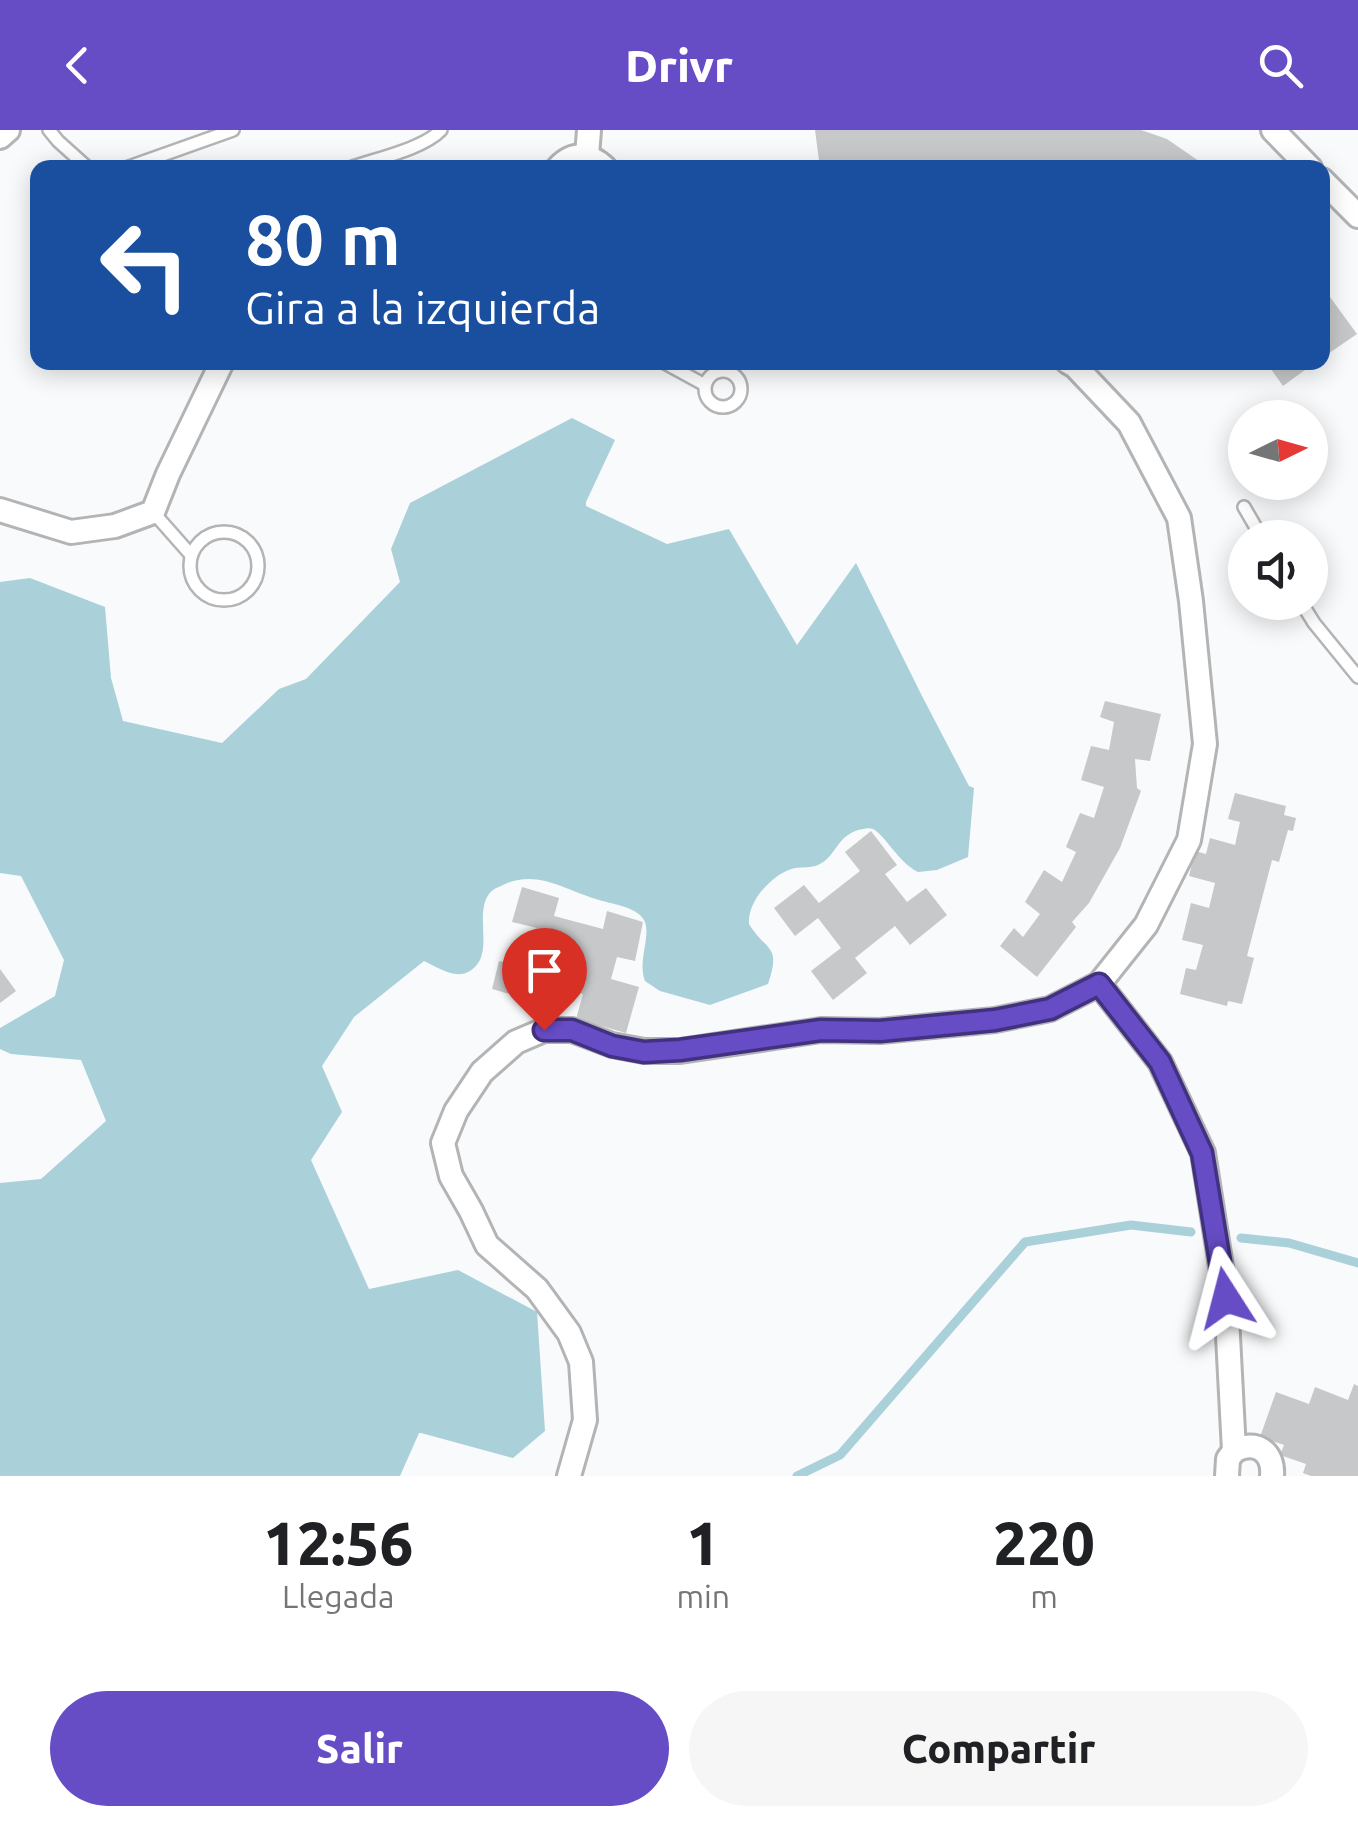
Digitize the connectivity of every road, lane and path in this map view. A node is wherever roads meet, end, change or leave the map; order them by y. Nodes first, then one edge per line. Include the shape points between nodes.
1 (8, 130) edge
2 (49, 130) edge
3 (234, 130) edge
4 (442, 130) edge
5 (589, 130) edge
6 (1273, 130) edge
7 (0, 138) edge
8 (79, 160) edge
9 (149, 160) edge
10 (373, 160) edge
11 (565, 160) edge
12 (589, 160) edge
13 (596, 160) edge
14 (1302, 160) edge
15 (1330, 188) edge
16 (1358, 216) edge
17 (218, 370) edge
18 (677, 370) edge
19 (1078, 370) edge
20 (705, 385) dead end
21 (1244, 508) dead end
22 (0, 510) edge
23 (153, 512) junction
24 (1251, 520) edge
25 (192, 554) junction
26 (1312, 620) edge
27 (1358, 677) edge
28 (1099, 984) junction
29 (1234, 1452) junction
30 (569, 1476) edge
31 (1227, 1476) edge
32 (1272, 1476) edge

1 - 7 street
2 - 8 lane
3 - 9 lane
4 - 10 lane
5 - 13 street
6 - 14 street
11 - 12 street
15 - 16 street
17 - 23 street
18 - 20 lane
19 - 28 street via 1129,423 1179,518 1205,744 1190,840 1146,925
21 - 24 lane
22 - 23 street via 71,532
23 - 25 lane
25 - 25 lane via 192,578 218,600 241,595 256,577 256,554 241,536 206,536
26 - 27 lane
28 - 29 street via 1160,1062 1202,1153 1226,1298
28 - 30 street via 1050,1009 995,1020 821,1030 680,1050 644,1052 572,1030 544,1030 516,1042 482,1072 443,1142 451,1176 486,1246 537,1288 569,1332 581,1362 586,1420
29 - 31 street
29 - 32 street via 1260,1448 1272,1462

